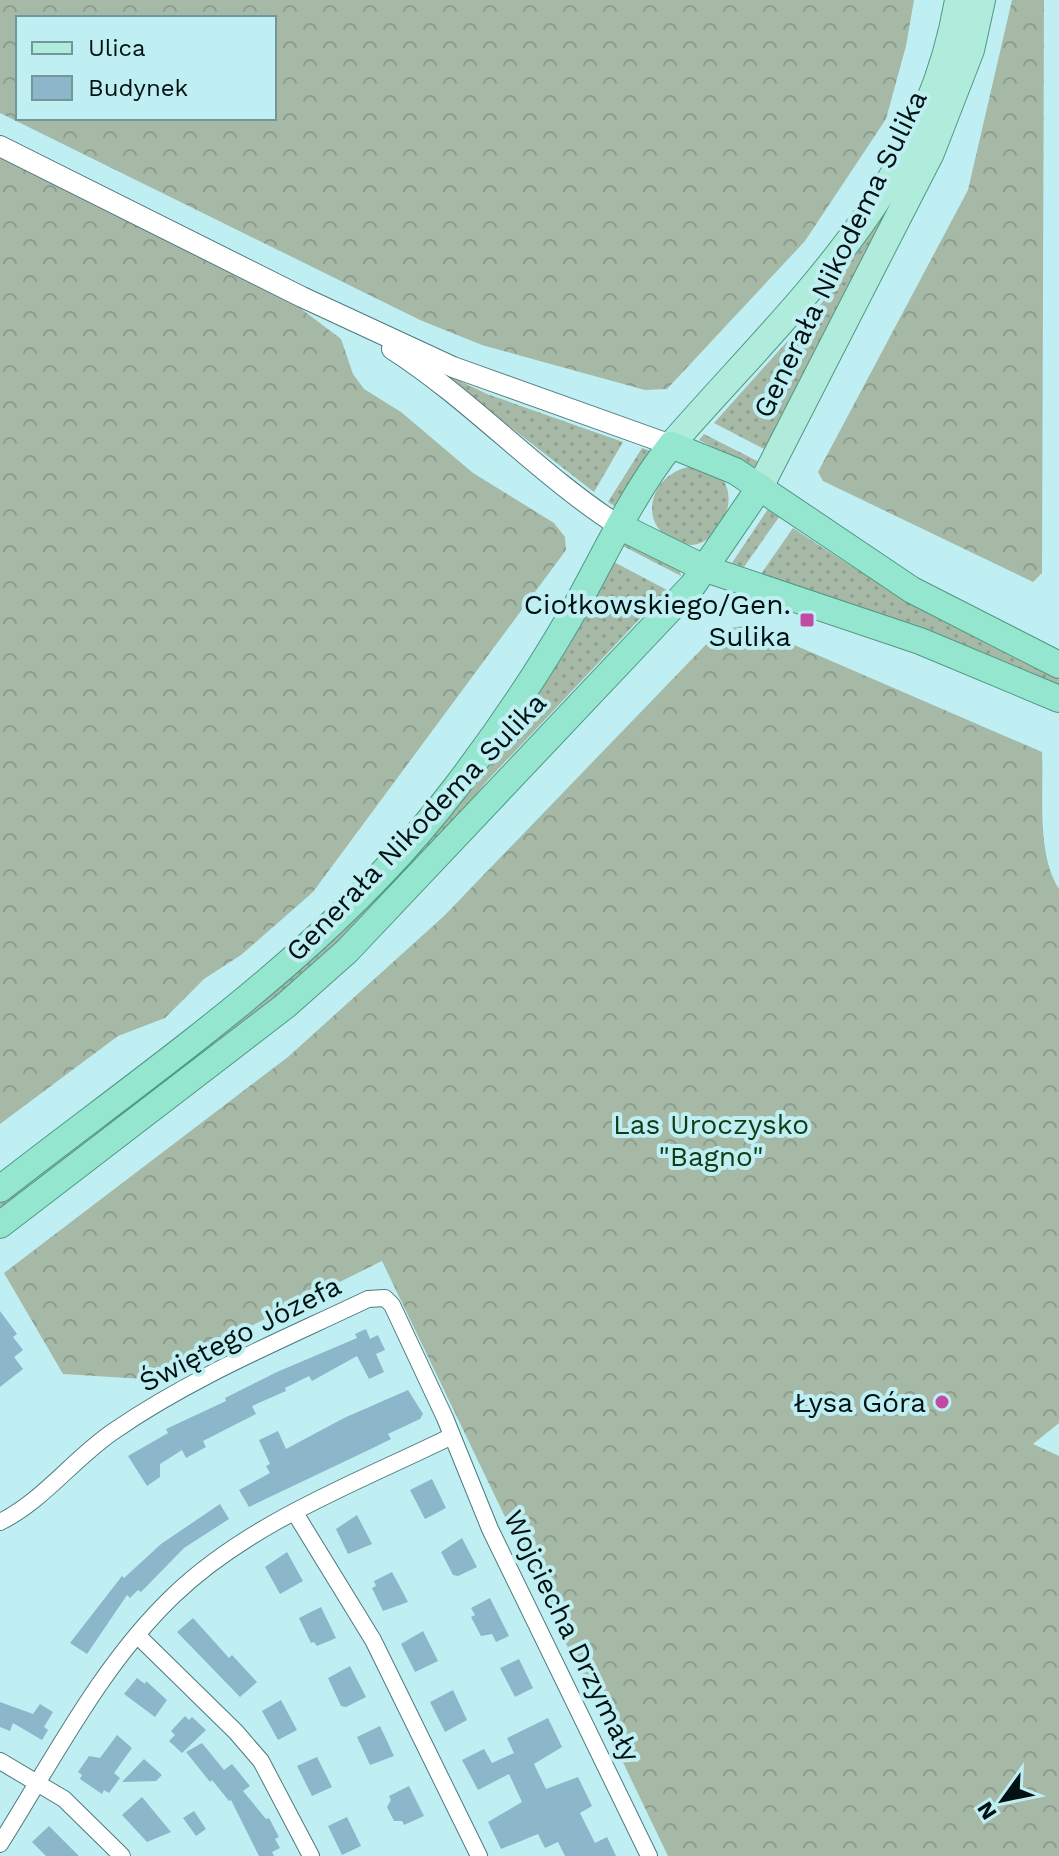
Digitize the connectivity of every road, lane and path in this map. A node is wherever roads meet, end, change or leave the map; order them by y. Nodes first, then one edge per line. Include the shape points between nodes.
1 (958, 0) edge
2 (982, 0) edge
3 (0, 146) edge
4 (302, 297) junction
5 (671, 445) junction
6 (760, 487) junction
7 (619, 526) junction
8 (706, 569) junction
9 (1059, 665) edge
10 (1059, 699) edge
11 (0, 1189) edge
12 (0, 1225) edge
13 (450, 1437) junction
14 (295, 1513) junction
15 (0, 1522) edge
16 (137, 1635) junction
17 (0, 1761) edge
18 (39, 1781) junction
19 (0, 1844) edge
20 (122, 1856) edge
21 (311, 1856) edge
22 (479, 1856) edge
23 (649, 1856) edge

1 - 5 main road, Generała Nikodema Sulika via 940,73 912,142 870,216 809,294
2 - 6 main road, Generała Nikodema Sulika via 971,50 931,153
3 - 4 street
4 - 5 street via 453,367
4 - 7 street via 408,359
5 - 6 highway
5 - 7 highway, Generała Nikodema Sulika
6 - 8 highway, Generała Nikodema Sulika
6 - 9 highway via 912,590
7 - 8 highway
7 - 11 highway, Generała Nikodema Sulika via 501,727 367,889 268,983
8 - 10 highway via 920,641
8 - 12 highway, Generała Nikodema Sulika via 347,951 285,1006
13 - 14 street
13 - 15 street, Świętego Józefa via 392,1305 379,1296 144,1411
13 - 23 street, Wojciecha Drzymały
14 - 16 street via 220,1557
14 - 22 street via 373,1640
16 - 18 street
16 - 21 street via 261,1761
17 - 18 street
18 - 19 street
18 - 20 street via 82,1814

